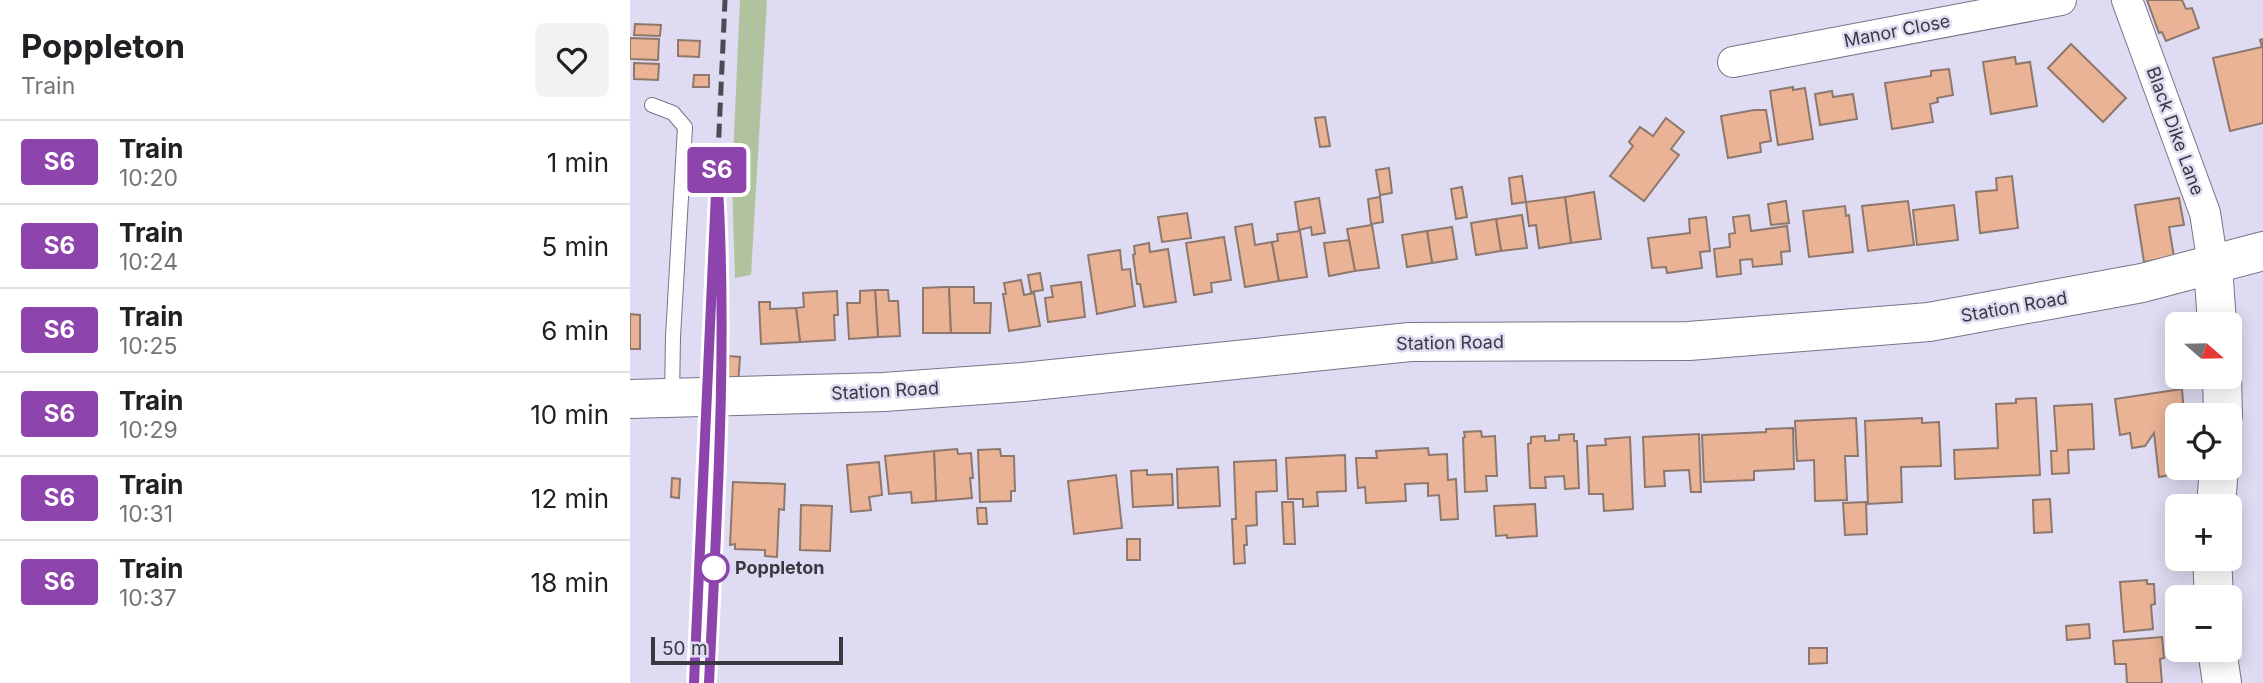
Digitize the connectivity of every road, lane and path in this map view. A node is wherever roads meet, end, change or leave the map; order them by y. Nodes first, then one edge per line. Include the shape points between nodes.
1 (2061, 0) edge
2 (2127, 0) edge
3 (1733, 62) dead end
4 (652, 105) dead end
5 (2263, 251) edge
6 (2213, 265) junction
7 (2216, 312) edge
8 (672, 397) junction
9 (630, 399) edge
10 (2219, 662) edge
11 (2222, 683) edge

1 - 3 street, Manor Close
2 - 6 street, Black Dike Lane via 2205,213
4 - 8 lane via 673,113 685,127
5 - 6 street, Station Road
6 - 7 street
6 - 8 street, Station Road via 2142,283 1929,322 1803,333 1689,341 1410,342 1023,382 884,392
8 - 9 street, Station Road
10 - 11 street

